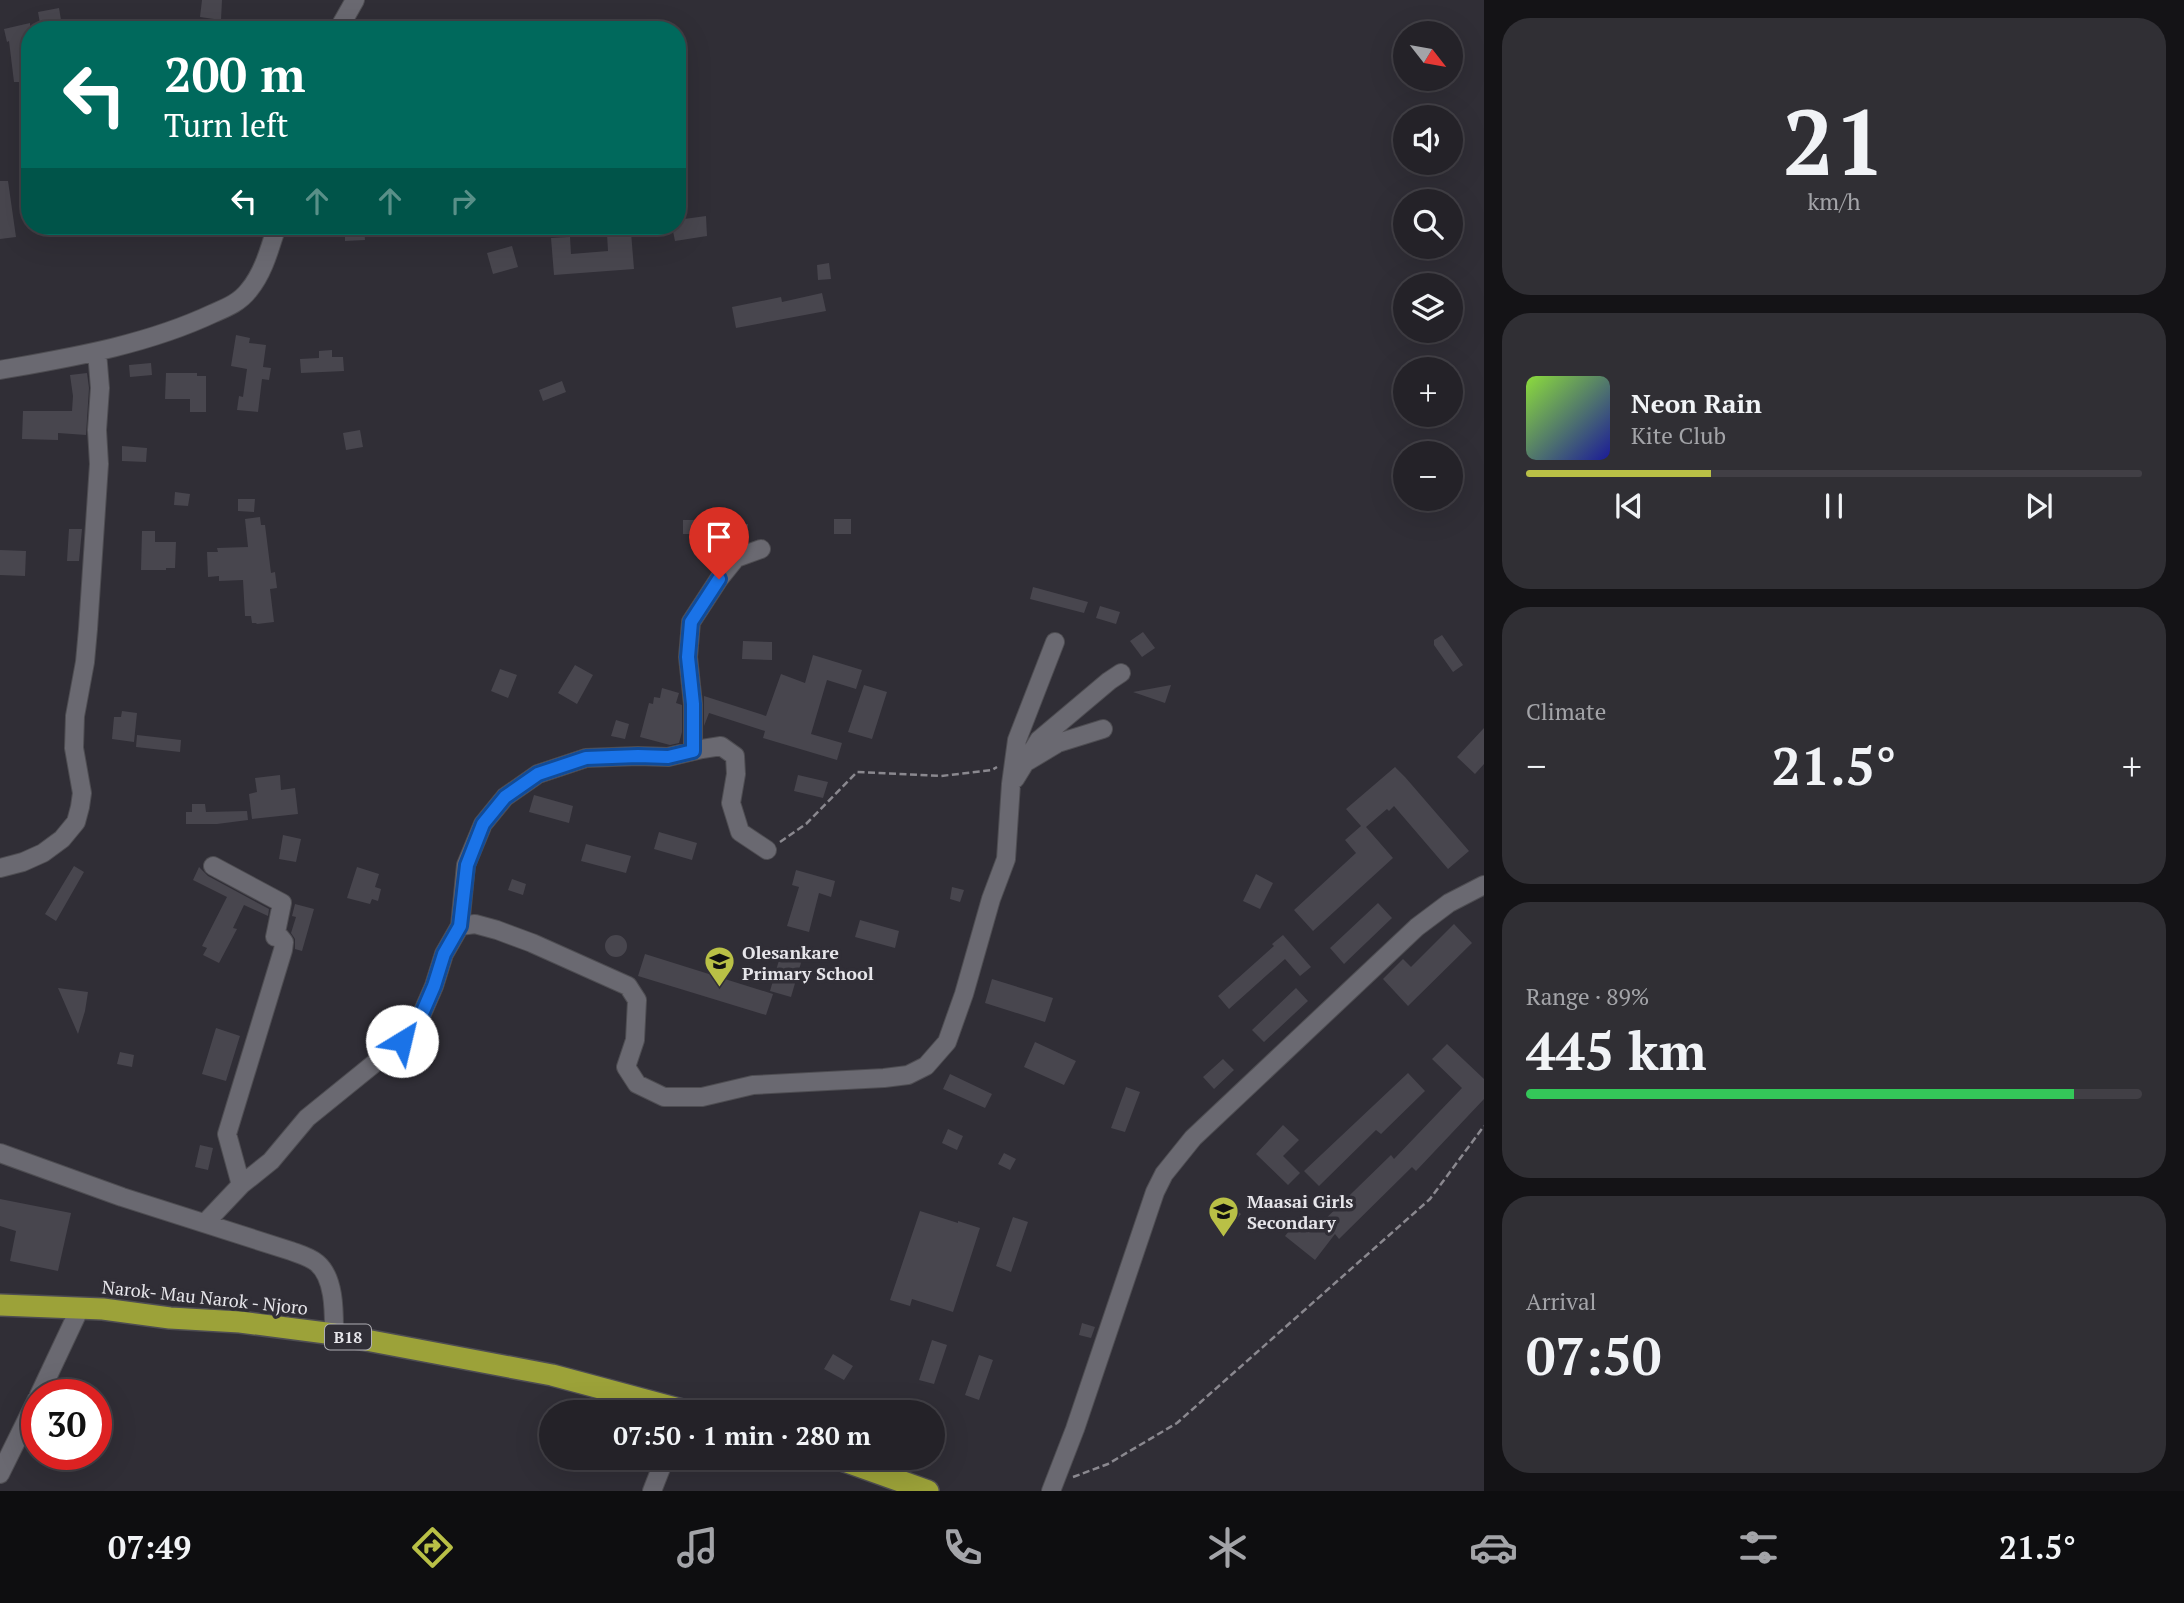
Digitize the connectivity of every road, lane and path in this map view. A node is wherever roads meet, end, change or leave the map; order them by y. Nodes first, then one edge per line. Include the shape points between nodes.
1 (355, 0) edge
2 (343, 21) edge
3 (275, 235) edge
4 (97, 352) junction
5 (0, 370) edge
6 (761, 549) dead end
7 (1055, 642) dead end
8 (1121, 673) dead end
9 (1103, 729) dead end
10 (693, 751) junction
11 (1020, 761) junction
12 (767, 850) joint
13 (213, 866) dead end
14 (0, 868) edge
15 (1484, 885) edge
16 (460, 926) junction
17 (1484, 1126) edge
18 (0, 1153) edge
19 (241, 1185) junction
20 (205, 1223) junction
21 (0, 1305) edge
22 (80, 1308) junction
23 (334, 1334) junction
24 (46, 1379) edge
25 (648, 1400) edge
26 (21, 1431) edge
27 (660, 1470) edge
28 (869, 1470) edge
29 (0, 1474) edge
30 (1052, 1488) edge
31 (652, 1491) edge
32 (928, 1491) edge

1 - 2 street
3 - 4 street via 259,276 239,301 196,322
4 - 5 street
4 - 14 street via 99,464 85,662 75,716 80,807 76,822 62,839 43,853
6 - 10 street via 736,558 691,622 688,657
7 - 11 street via 1017,740
8 - 11 street
9 - 11 street
10 - 12 street via 721,746 735,757 731,803 740,832
10 - 16 street via 668,757 586,758 538,774 505,797 483,824 467,865
11 - 12 path via 992,770 940,776 857,772 806,824
11 - 16 street via 1011,784 1006,859 947,1042 926,1066 908,1074 753,1086 702,1097 664,1097 637,1084 626,1067 635,1040 637,1000 628,986 497,930 475,924
13 - 19 street via 282,902 275,937 284,942 283,950 227,1135
15 - 30 street via 1417,927 1193,1138 1164,1174
16 - 19 street via 444,954 421,1016 402,1041 307,1118 271,1161
17 - 30 path via 1430,1199 1177,1423 1108,1464
18 - 20 street
19 - 20 street
20 - 23 street via 315,1262 325,1273 331,1294
21 - 22 highway, Narok- Mau Narok - Njoro / B18
22 - 23 highway, Narok- Mau Narok - Njoro / B18
22 - 24 street
23 - 25 highway, Narok- Mau Narok - Njoro / B18 via 552,1375
26 - 29 street
27 - 31 street
28 - 32 highway

